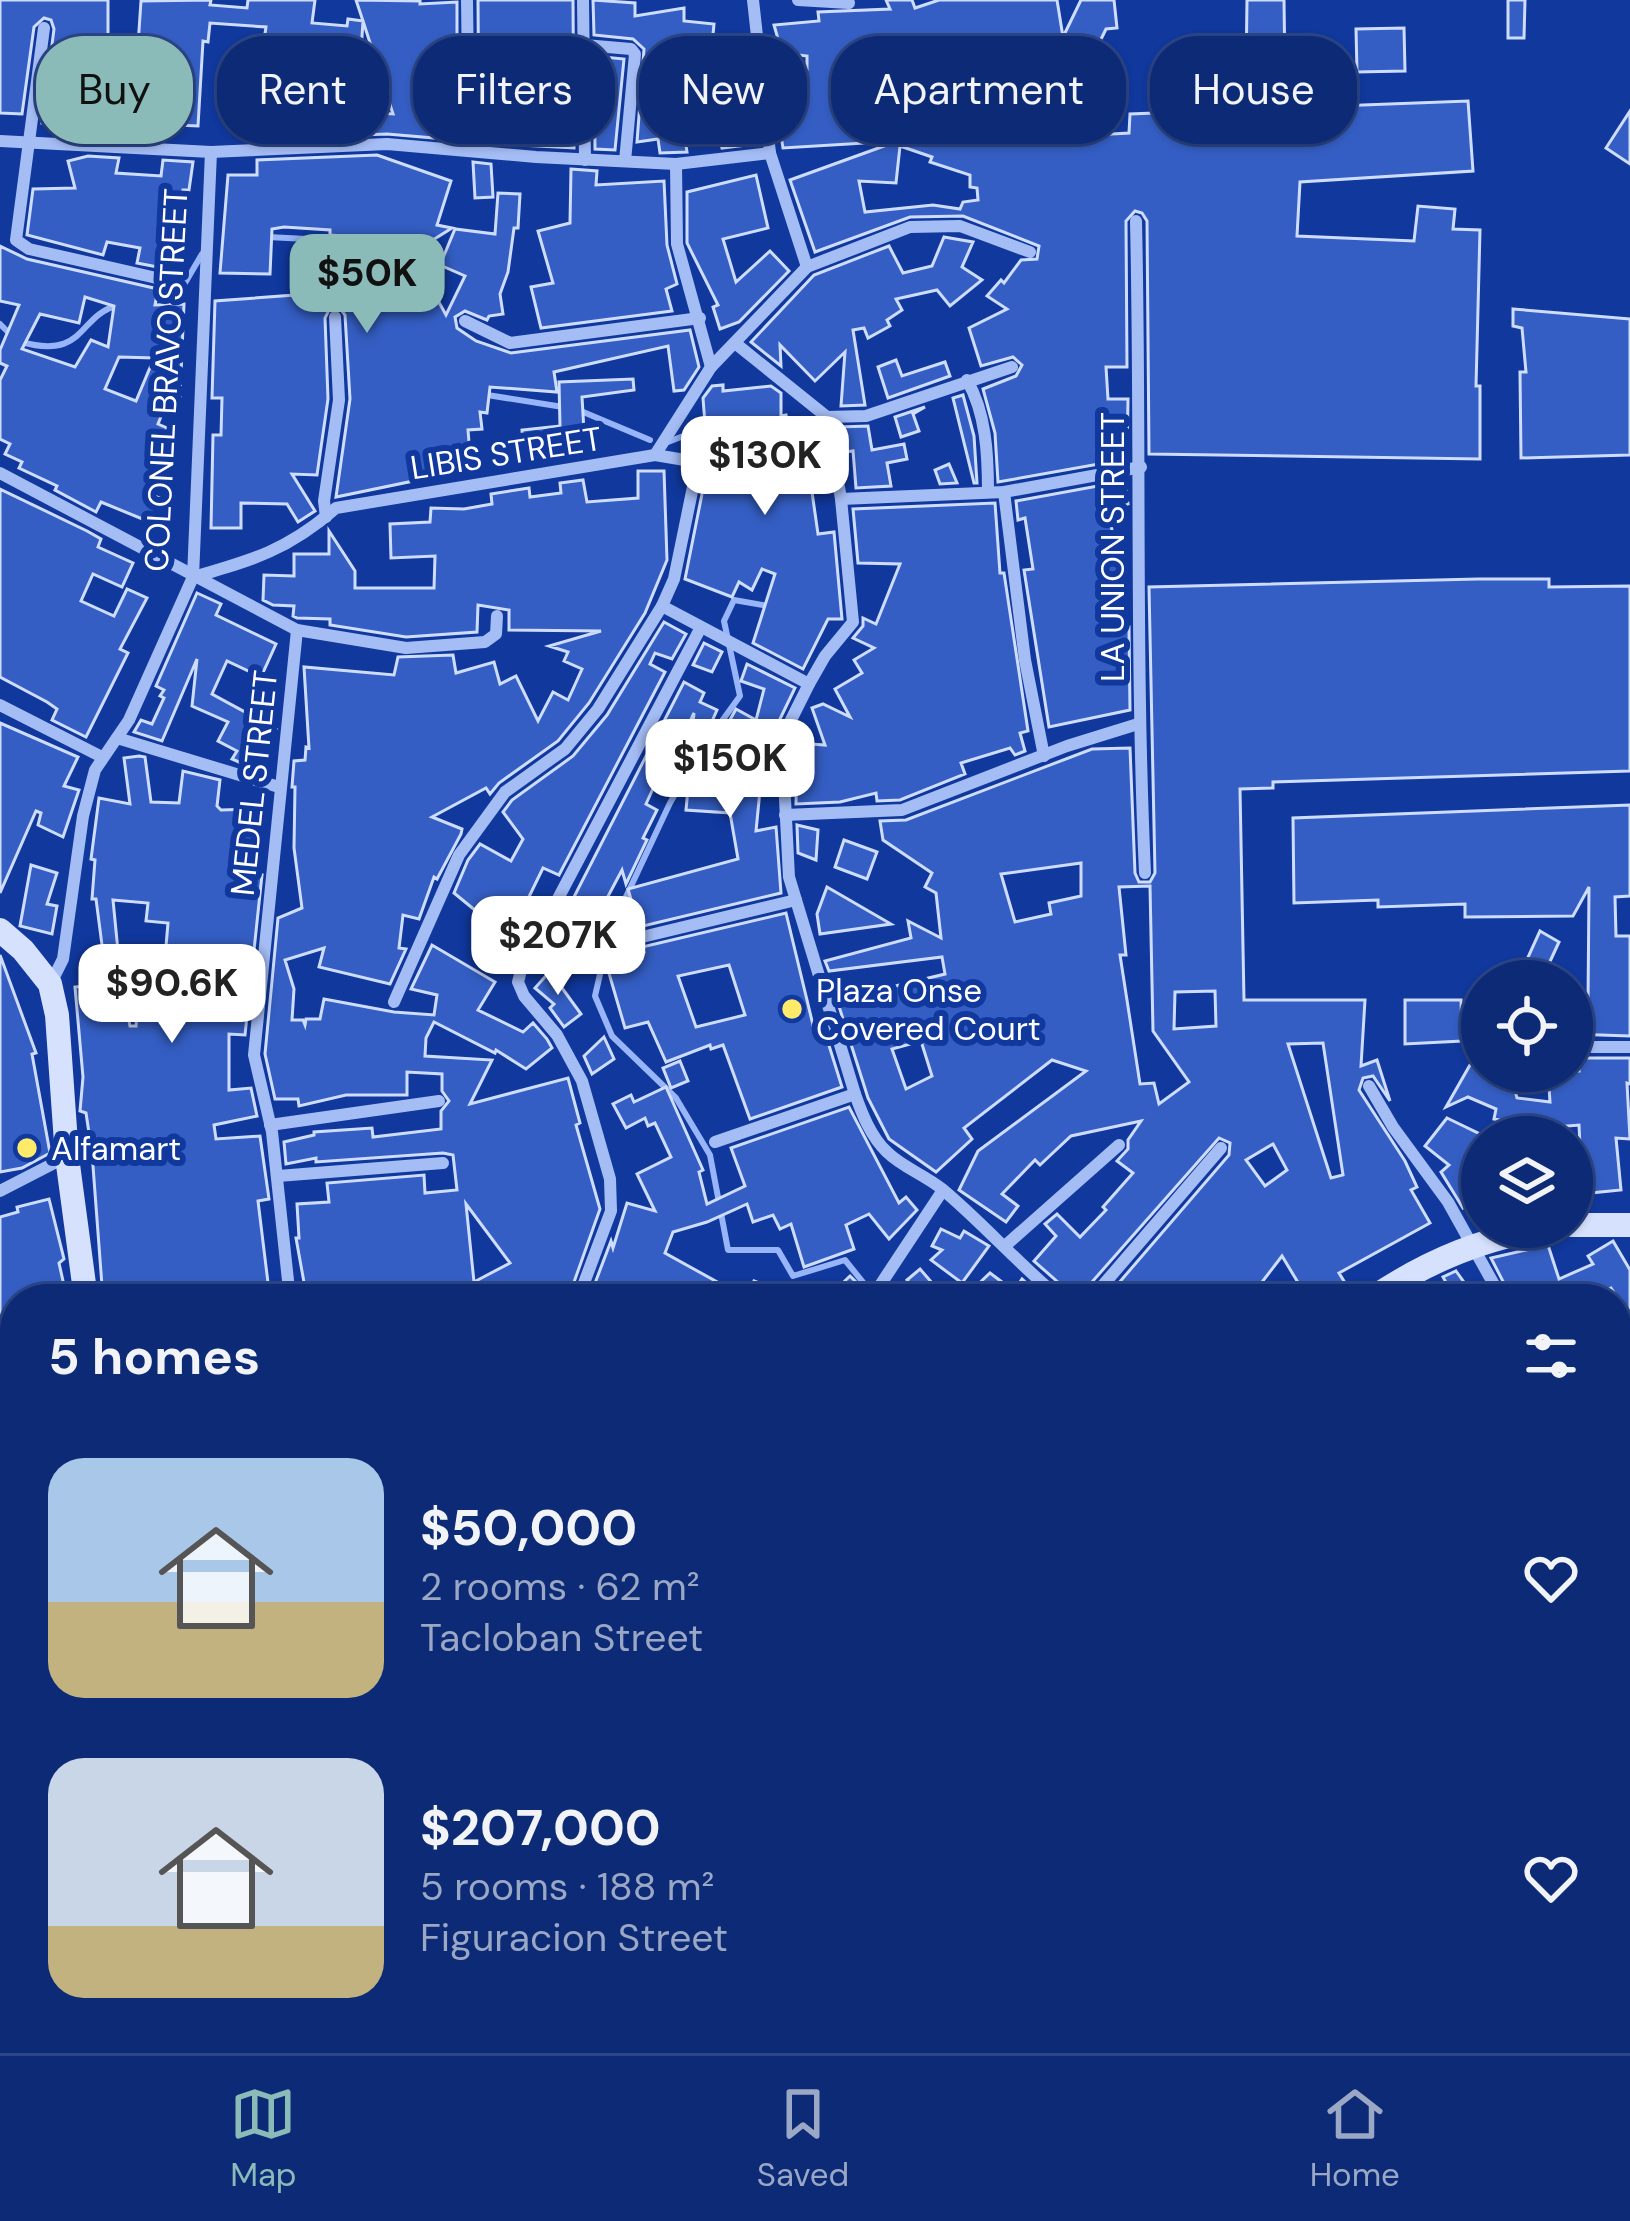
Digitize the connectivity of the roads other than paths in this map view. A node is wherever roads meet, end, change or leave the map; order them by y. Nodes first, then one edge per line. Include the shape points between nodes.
1 (467, 0) edge
2 (584, 0) edge
3 (753, 0) edge
4 (798, 0) edge
5 (849, 3) dead end
6 (44, 28) dead end
7 (584, 36) edge
8 (615, 48) edge
9 (0, 140) edge
10 (31, 144) junction
11 (585, 144) edge
12 (211, 152) junction
13 (469, 152) junction
14 (770, 153) junction
15 (585, 160) junction
16 (626, 161) junction
17 (676, 164) junction
18 (1136, 221) dead end
19 (1030, 251) dead end
20 (807, 267) junction
21 (174, 282) dead end
22 (335, 317) dead end
23 (700, 318) junction
24 (465, 321) dead end
25 (735, 343) junction
26 (711, 367) junction
27 (1012, 367) dead end
28 (968, 380) junction
29 (827, 418) junction
30 (655, 455) junction
31 (1141, 467) junction
32 (0, 473) edge
33 (988, 491) junction
34 (1004, 492) junction
35 (841, 499) junction
36 (326, 517) junction
37 (193, 577) junction
38 (662, 606) junction
39 (497, 616) dead end
40 (700, 628) junction
41 (297, 630) junction
42 (809, 684) junction
43 (0, 705) edge
44 (1138, 724) junction
45 (117, 738) junction
46 (1043, 756) junction
47 (102, 757) junction
48 (280, 787) junction
49 (785, 815) junction
50 (1145, 873) dead end
51 (796, 900) junction
52 (0, 930) edge
53 (641, 937) dead end
54 (50, 984) junction
55 (394, 1002) dead end
56 (1593, 1047) edge
57 (1630, 1047) edge
58 (1369, 1086) dead end
59 (855, 1094) junction
60 (439, 1101) dead end
61 (270, 1125) junction
62 (715, 1142) dead end
63 (1119, 1145) dead end
64 (1221, 1148) dead end
65 (68, 1156) junction
66 (443, 1163) dead end
67 (278, 1176) junction
68 (943, 1190) junction
69 (0, 1191) edge
70 (1593, 1225) edge
71 (1630, 1225) edge
72 (1461, 1229) edge
73 (1006, 1245) junction
74 (1465, 1248) edge
75 (1470, 1248) edge
76 (84, 1284) edge
77 (289, 1284) edge
78 (584, 1284) edge
79 (879, 1284) edge
80 (1042, 1284) edge
81 (1104, 1284) edge
82 (1397, 1284) edge
83 (1493, 1284) edge

1 - 13 street
2 - 7 street
3 - 14 street
4 - 5 street
6 - 10 street
8 - 16 street via 635,54
9 - 10 street
10 - 12 street
10 - 21 street via 16,240 22,246
11 - 15 street
12 - 13 street via 387,144
12 - 37 street, COLONEL BRAVO STREET
13 - 15 street
14 - 17 street
14 - 20 street
15 - 16 street
16 - 17 street
17 - 23 street via 677,244
18 - 31 street, LA UNION STREET
19 - 20 street via 960,226 910,226
20 - 25 street
22 - 36 street via 339,400
23 - 24 street via 510,344
23 - 26 street
25 - 26 street
25 - 29 street
26 - 30 street
27 - 28 street
28 - 29 street via 866,416
28 - 33 street via 980,407
29 - 35 street
30 - 36 street, LIBIS STREET via 336,508
30 - 38 street via 685,460 695,477
31 - 34 street
31 - 44 street, LA UNION STREET
32 - 37 street
33 - 34 street
33 - 35 street
34 - 46 street
35 - 42 street via 854,622
36 - 37 street, LIBIS STREET via 303,538
37 - 41 street
37 - 45 street, COLONEL BRAVO STREET
38 - 40 street
38 - 55 street via 598,710 565,748 505,792 459,855
39 - 41 street via 496,634 485,642 406,648
40 - 42 street
40 - 78 street via 518,982 582,1081 610,1179 611,1211
41 - 48 street, MEDEL STREET
42 - 49 street via 783,760
43 - 47 street
44 - 46 street
44 - 50 street, LA UNION STREET
45 - 47 street, COLONEL BRAVO STREET
45 - 48 street
46 - 49 street via 902,810
47 - 54 street, COLONEL BRAVO STREET via 83,816 63,959
48 - 61 street, MEDEL STREET via 254,1055
49 - 51 street
51 - 53 street
51 - 59 street
52 - 54 main road
54 - 65 main road, COLONEL BRAVO STREET
56 - 57 street
58 - 72 street
59 - 62 street
59 - 68 street via 887,1153
60 - 61 street
61 - 67 street, MEDEL STREET
63 - 73 street
64 - 81 street
65 - 69 street
65 - 76 main road, COLONEL BRAVO STREET
66 - 67 street
67 - 77 street, MEDEL STREET
68 - 73 street
68 - 79 street
70 - 71 main road
73 - 80 street
74 - 82 main road
75 - 83 street

